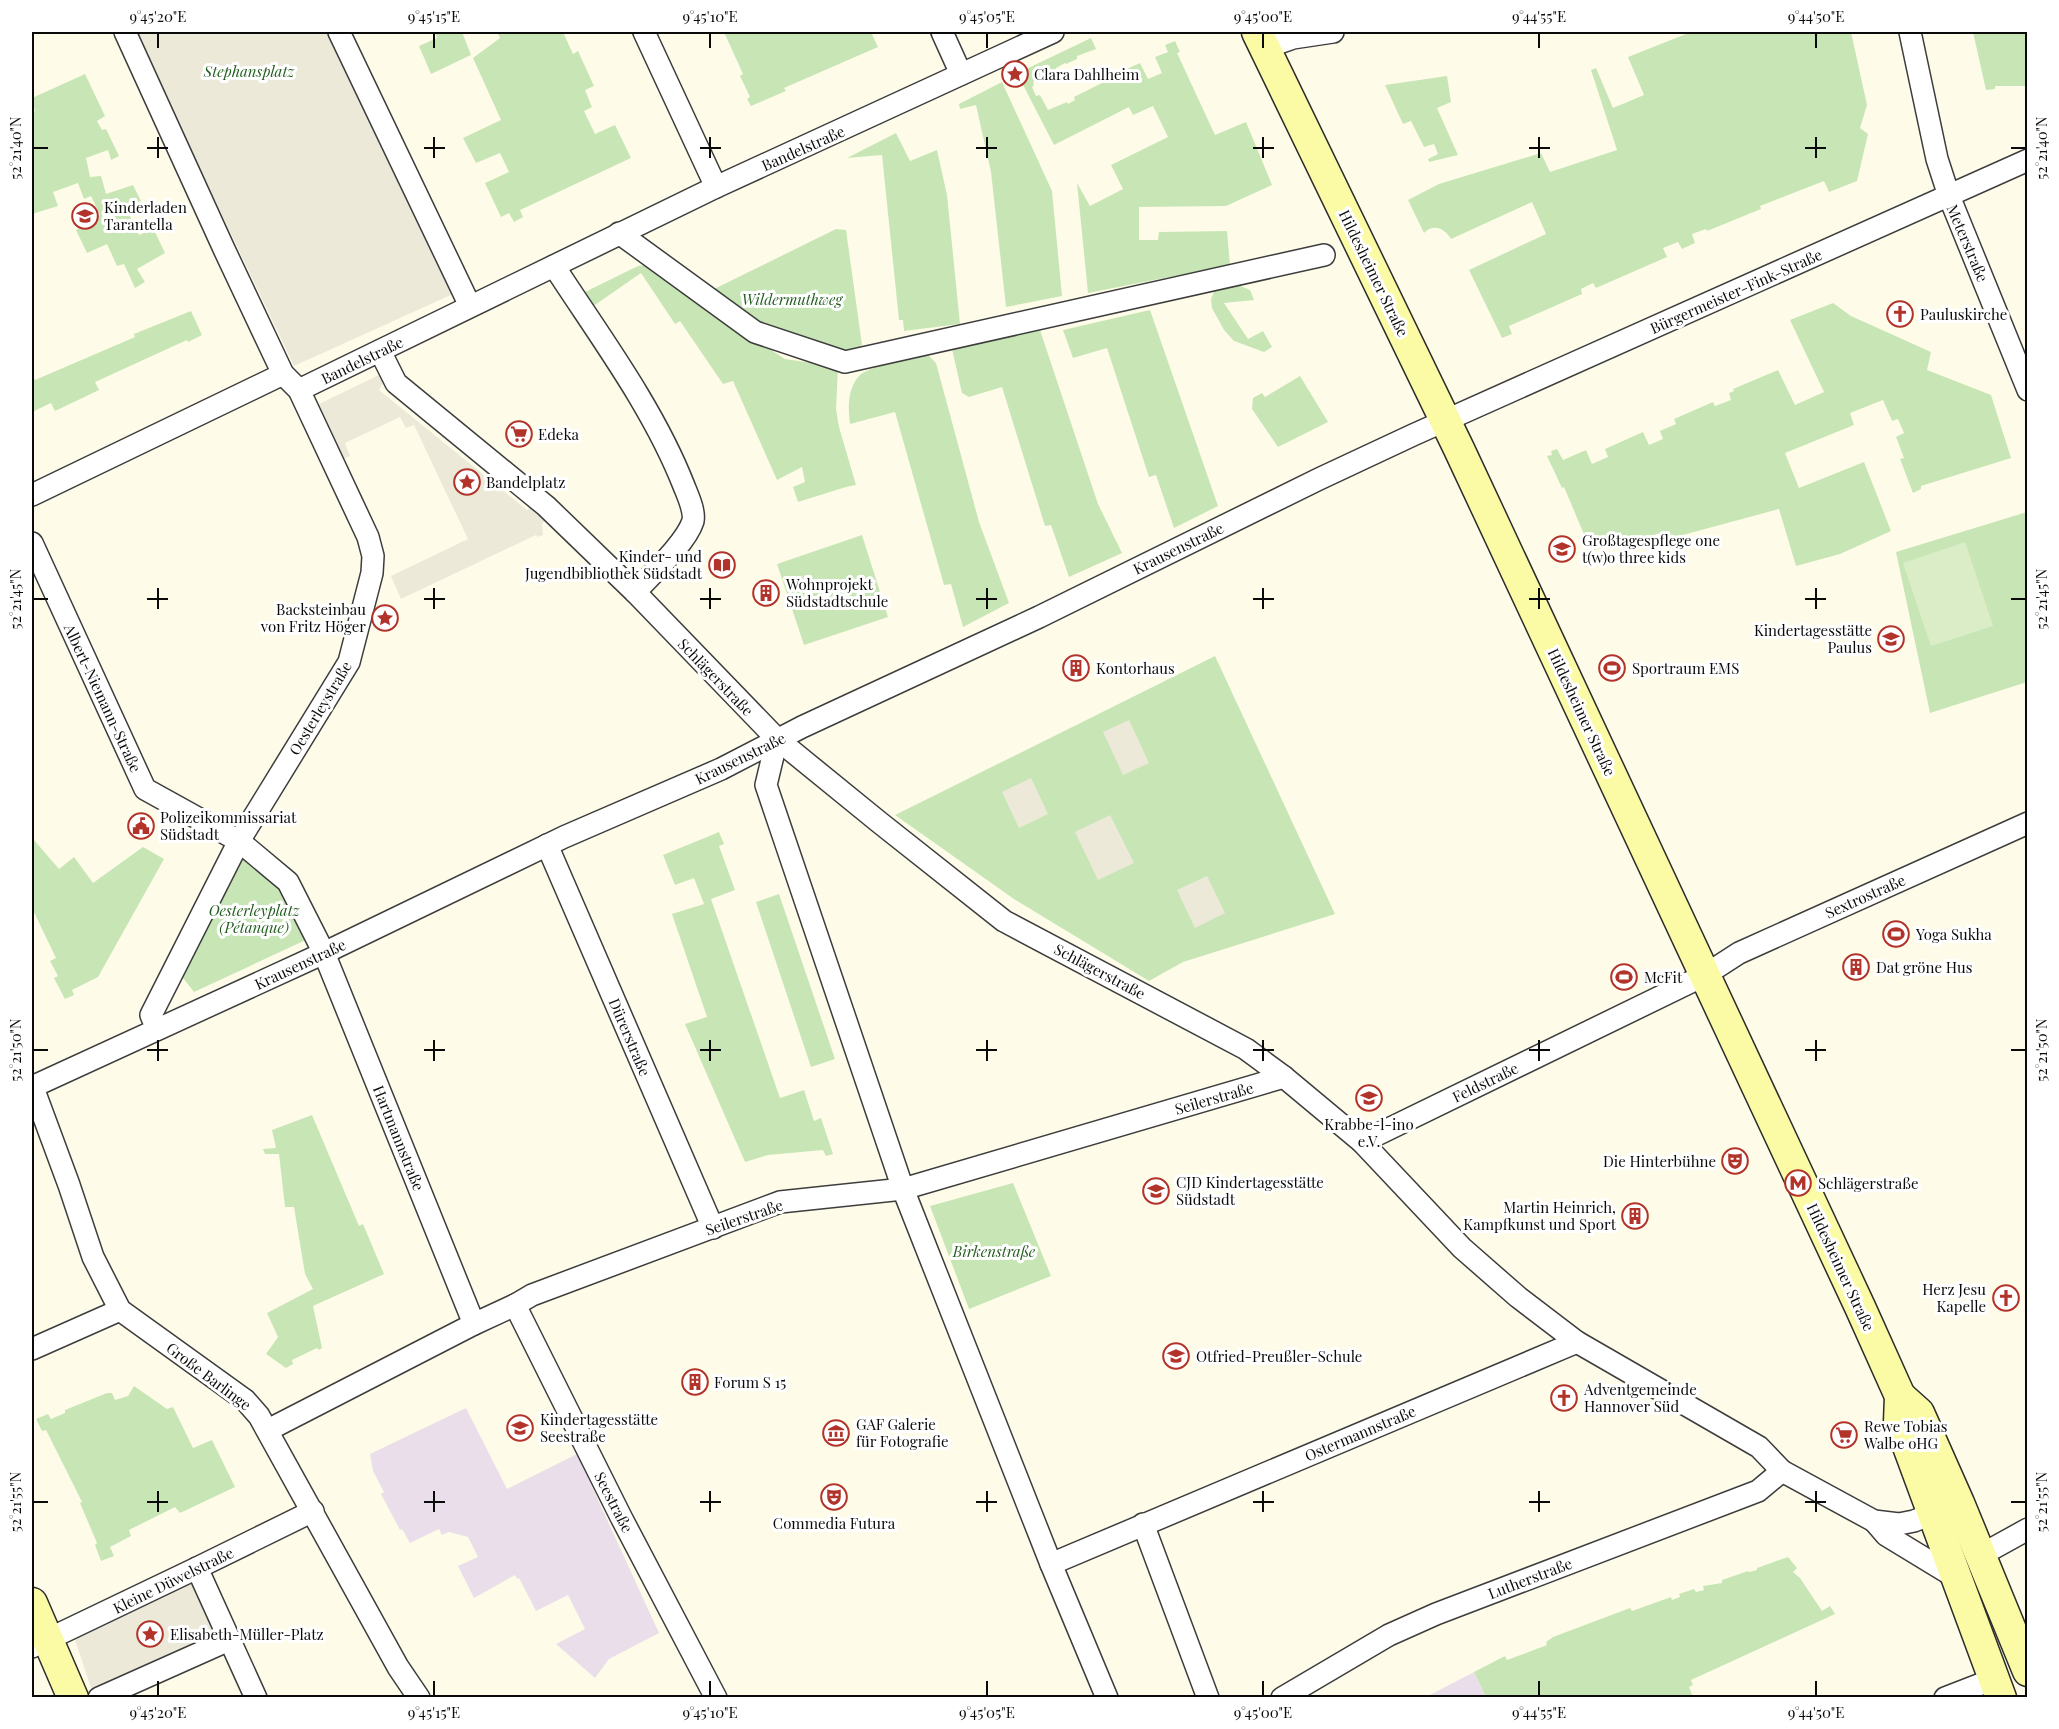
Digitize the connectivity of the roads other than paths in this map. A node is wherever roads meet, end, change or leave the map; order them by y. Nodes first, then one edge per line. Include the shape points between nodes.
1 (125, 32) edge
2 (339, 32) edge
3 (644, 32) edge
4 (942, 32) edge
5 (1053, 32) edge
6 (1333, 32) edge
7 (1910, 32) edge
8 (1261, 40) edge
9 (961, 74) junction
10 (2028, 160) edge
11 (716, 186) junction
12 (1948, 196) junction
13 (620, 233) junction
14 (1324, 255) dead end
15 (554, 266) junction
16 (470, 306) junction
17 (380, 351) junction
18 (284, 374) junction
19 (299, 390) junction
20 (2028, 390) edge
21 (1445, 422) junction
22 (32, 495) edge
23 (32, 543) edge
24 (635, 592) junction
25 (777, 739) junction
26 (2028, 823) edge
27 (239, 841) junction
28 (547, 845) junction
29 (324, 952) junction
30 (1705, 975) junction
31 (158, 1029) junction
32 (1284, 1077) junction
33 (32, 1086) edge
34 (1362, 1142) junction
35 (903, 1189) junction
36 (713, 1228) junction
37 (515, 1305) junction
38 (120, 1310) junction
39 (474, 1324) junction
40 (1577, 1342) junction
41 (32, 1349) edge
42 (267, 1430) junction
43 (1782, 1471) junction
44 (1946, 1508) junction
45 (313, 1510) junction
46 (1874, 1521) junction
47 (1143, 1524) junction
48 (2028, 1529) edge
49 (1981, 1555) junction
50 (1051, 1564) junction
51 (197, 1568) junction
52 (1955, 1576) junction
53 (32, 1603) edge
54 (229, 1640) junction
55 (40, 1643) edge
56 (2028, 1671) edge
57 (1997, 1688) edge
58 (73, 1698) edge
59 (99, 1698) edge
60 (256, 1698) edge
61 (419, 1698) edge
62 (716, 1698) edge
63 (1107, 1698) edge
64 (1208, 1698) edge
65 (1282, 1698) edge
66 (1945, 1698) edge

1 - 18 street
2 - 16 street
3 - 11 street
4 - 9 street
5 - 9 street, Bandelstraße
6 - 8 street
7 - 12 street, Meterstraße
8 - 21 main road, Hildesheimer Straße
9 - 11 street, Bandelstraße
10 - 12 street, Bürgermeister-Fink-Straße
11 - 13 street, Bandelstraße
12 - 20 street, Meterstraße
12 - 21 street, Bürgermeister-Fink-Straße
13 - 14 street via 755,332 845,362
13 - 15 street, Bandelstraße
15 - 16 street, Bandelstraße
15 - 24 street via 648,410 690,501 693,520 684,538
16 - 17 street, Bandelstraße
17 - 19 street, Bandelstraße
17 - 24 street, Schlägerstraße via 396,383 546,506
18 - 19 street, Oesterleystraße
18 - 22 street
19 - 27 street, Oesterleystraße via 368,537 372,573 350,662
21 - 25 street, Krausenstraße
21 - 30 main road, Hildesheimer Straße
23 - 27 street, Albert-Niemann-Straße via 145,789
24 - 25 street, Schlägerstraße
25 - 28 street, Krausenstraße via 721,769
25 - 32 street, Schlägerstraße via 1004,921 1246,1049
25 - 35 street via 766,785
26 - 30 street, Sextrostraße via 1739,953
27 - 29 street, Albert-Niemann-Straße via 288,882
27 - 31 street, Oesterleystraße via 151,1015
28 - 29 street, Krausenstraße
28 - 36 street, Dürerstraße
29 - 31 street, Krausenstraße
29 - 39 street, Hartmannstraße
30 - 34 street, Feldstraße
30 - 44 main road, Hildesheimer Straße via 1900,1396 1899,1422
31 - 33 street, Krausenstraße
32 - 34 street, Schlägerstraße
32 - 35 street, Seilerstraße
33 - 38 street, Große Barlinge via 93,1257
34 - 40 street, Schlägerstraße via 1462,1248
35 - 36 street, Seilerstraße via 780,1202
35 - 50 street
36 - 37 street, Seilerstraße via 532,1295
37 - 39 street, Seilerstraße
37 - 62 street, Seestraße
38 - 41 street
38 - 42 street, Große Barlinge via 245,1400
39 - 42 street, Seilerstraße
40 - 43 street, Schlägerstraße via 1759,1447
40 - 47 street, Ostermannstraße
42 - 45 street, Große Barlinge
43 - 46 street, Schlägerstraße
43 - 65 street, Lutherstraße via 1758,1491 1389,1635
44 - 46 street, Schlägerstraße via 1899,1524
44 - 49 main road, Hildesheimer Straße
44 - 52 main road, Hildesheimer Straße
45 - 51 street, Kleine Düwelstraße
45 - 61 street, Große Barlinge via 398,1667
46 - 52 street, Schlägerstraße via 1886,1535
47 - 50 street, Ostermannstraße
47 - 64 street
48 - 49 street
49 - 56 main road, Hildesheimer Straße
50 - 63 street
51 - 54 street
51 - 55 street, Kleine Düwelstraße
52 - 57 main road, Hildesheimer Straße
53 - 55 main road
54 - 59 street
54 - 60 street
55 - 58 main road
57 - 66 street

